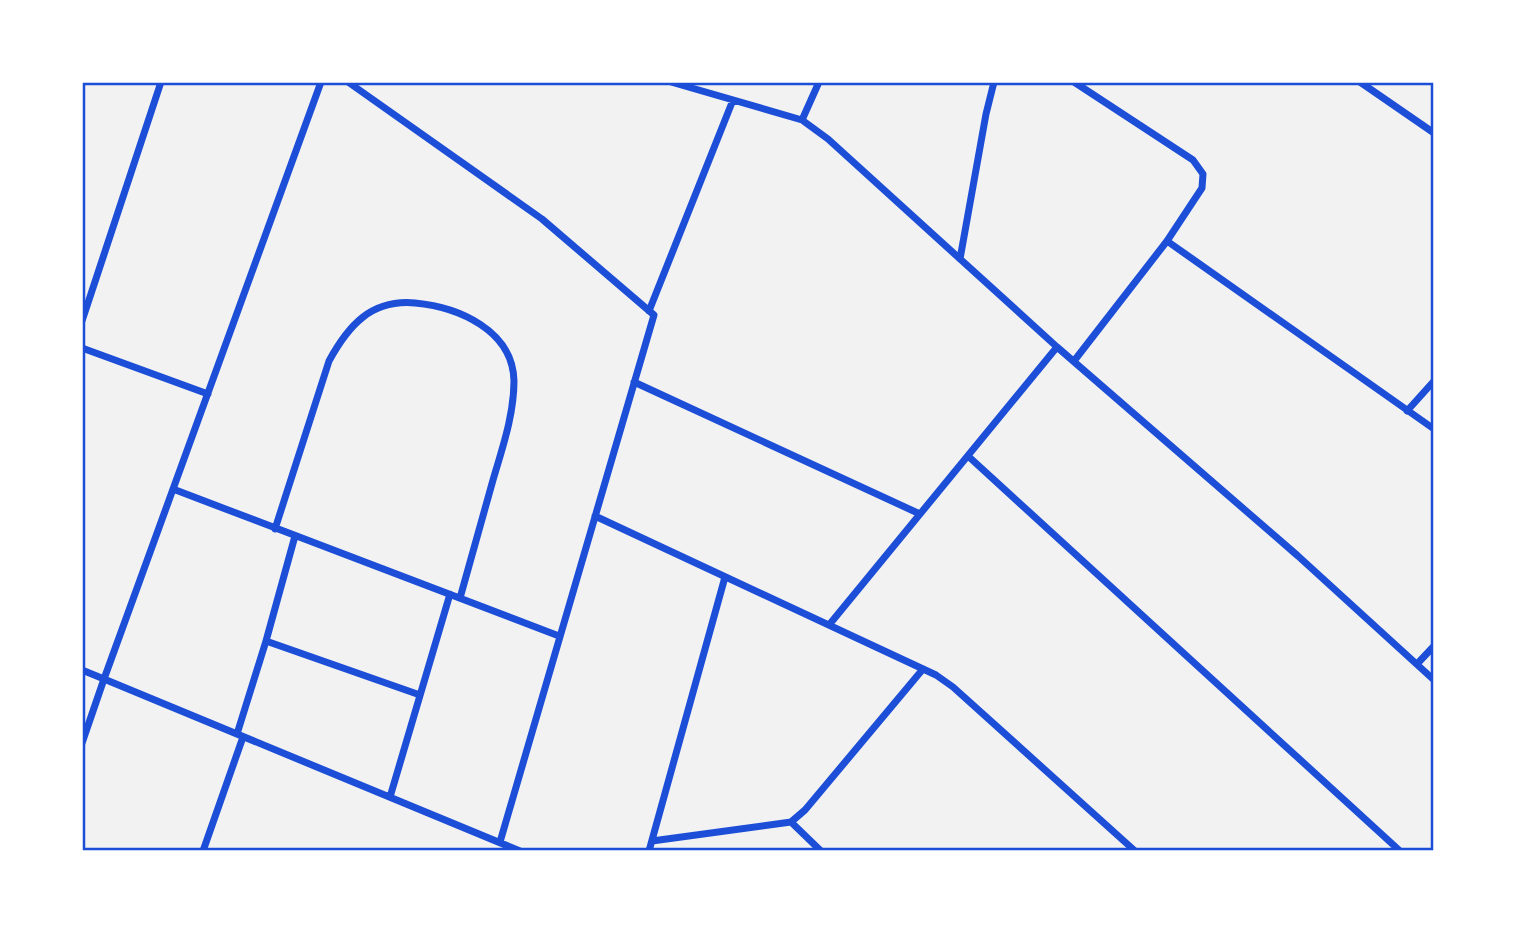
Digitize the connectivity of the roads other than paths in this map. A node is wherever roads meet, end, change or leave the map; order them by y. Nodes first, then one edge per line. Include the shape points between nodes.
1 (162, 82) edge
2 (321, 82) edge
3 (348, 82) edge
4 (671, 82) edge
5 (819, 82) edge
6 (994, 82) edge
7 (1074, 82) edge
8 (1360, 82) edge
9 (733, 100) junction
10 (802, 120) junction
11 (1434, 133) edge
12 (1167, 241) junction
13 (960, 259) junction
14 (649, 311) junction
15 (82, 321) edge
16 (1057, 347) junction
17 (82, 348) edge
18 (1074, 361) junction
19 (1434, 381) edge
20 (634, 382) junction
21 (208, 394) junction
22 (1407, 411) junction
23 (1434, 429) edge
24 (968, 456) junction
25 (173, 489) junction
26 (920, 514) junction
27 (595, 516) junction
28 (275, 529) junction
29 (295, 536) junction
30 (725, 577) junction
31 (450, 594) junction
32 (460, 598) junction
33 (829, 625) junction
34 (559, 636) junction
35 (266, 641) junction
36 (1434, 646) edge
37 (1417, 664) junction
38 (923, 669) junction
39 (82, 670) edge
40 (104, 679) junction
41 (1434, 680) edge
42 (420, 695) junction
43 (240, 735) junction
44 (82, 743) edge
45 (390, 797) junction
46 (791, 821) junction
47 (652, 841) junction
48 (500, 842) junction
49 (203, 851) edge
50 (520, 851) edge
51 (649, 851) edge
52 (821, 851) edge
53 (1135, 851) edge
54 (1400, 851) edge

1 - 15 street
2 - 21 street
3 - 14 street via 542,219
4 - 9 street
5 - 10 street
6 - 13 street
7 - 12 street via 1193,160 1203,174 1202,188
8 - 11 street
9 - 10 street
9 - 14 street
10 - 13 street
12 - 18 street
12 - 22 street
13 - 16 street
14 - 20 street via 654,315
16 - 18 street
16 - 24 street
17 - 21 street
18 - 37 street
19 - 22 street
20 - 26 street
20 - 27 street
21 - 25 street
22 - 23 street
24 - 26 street
24 - 54 street
25 - 28 street
25 - 40 street
26 - 33 street
27 - 30 street
27 - 34 street
28 - 29 street
28 - 32 street via 329,361 342,337 360,318 382,307 411,303 441,307 495,334 514,380 504,440
29 - 31 street
29 - 35 street
30 - 33 street
30 - 47 street
31 - 32 street
31 - 42 street
32 - 34 street
33 - 38 street
34 - 48 street
35 - 42 street
35 - 43 street
36 - 37 street
37 - 41 street
38 - 46 street
38 - 53 street via 953,687
39 - 40 street
40 - 43 street
40 - 44 street
42 - 45 street
43 - 45 street
43 - 49 street
45 - 48 street
46 - 47 street
46 - 52 street
47 - 51 street
48 - 50 street

